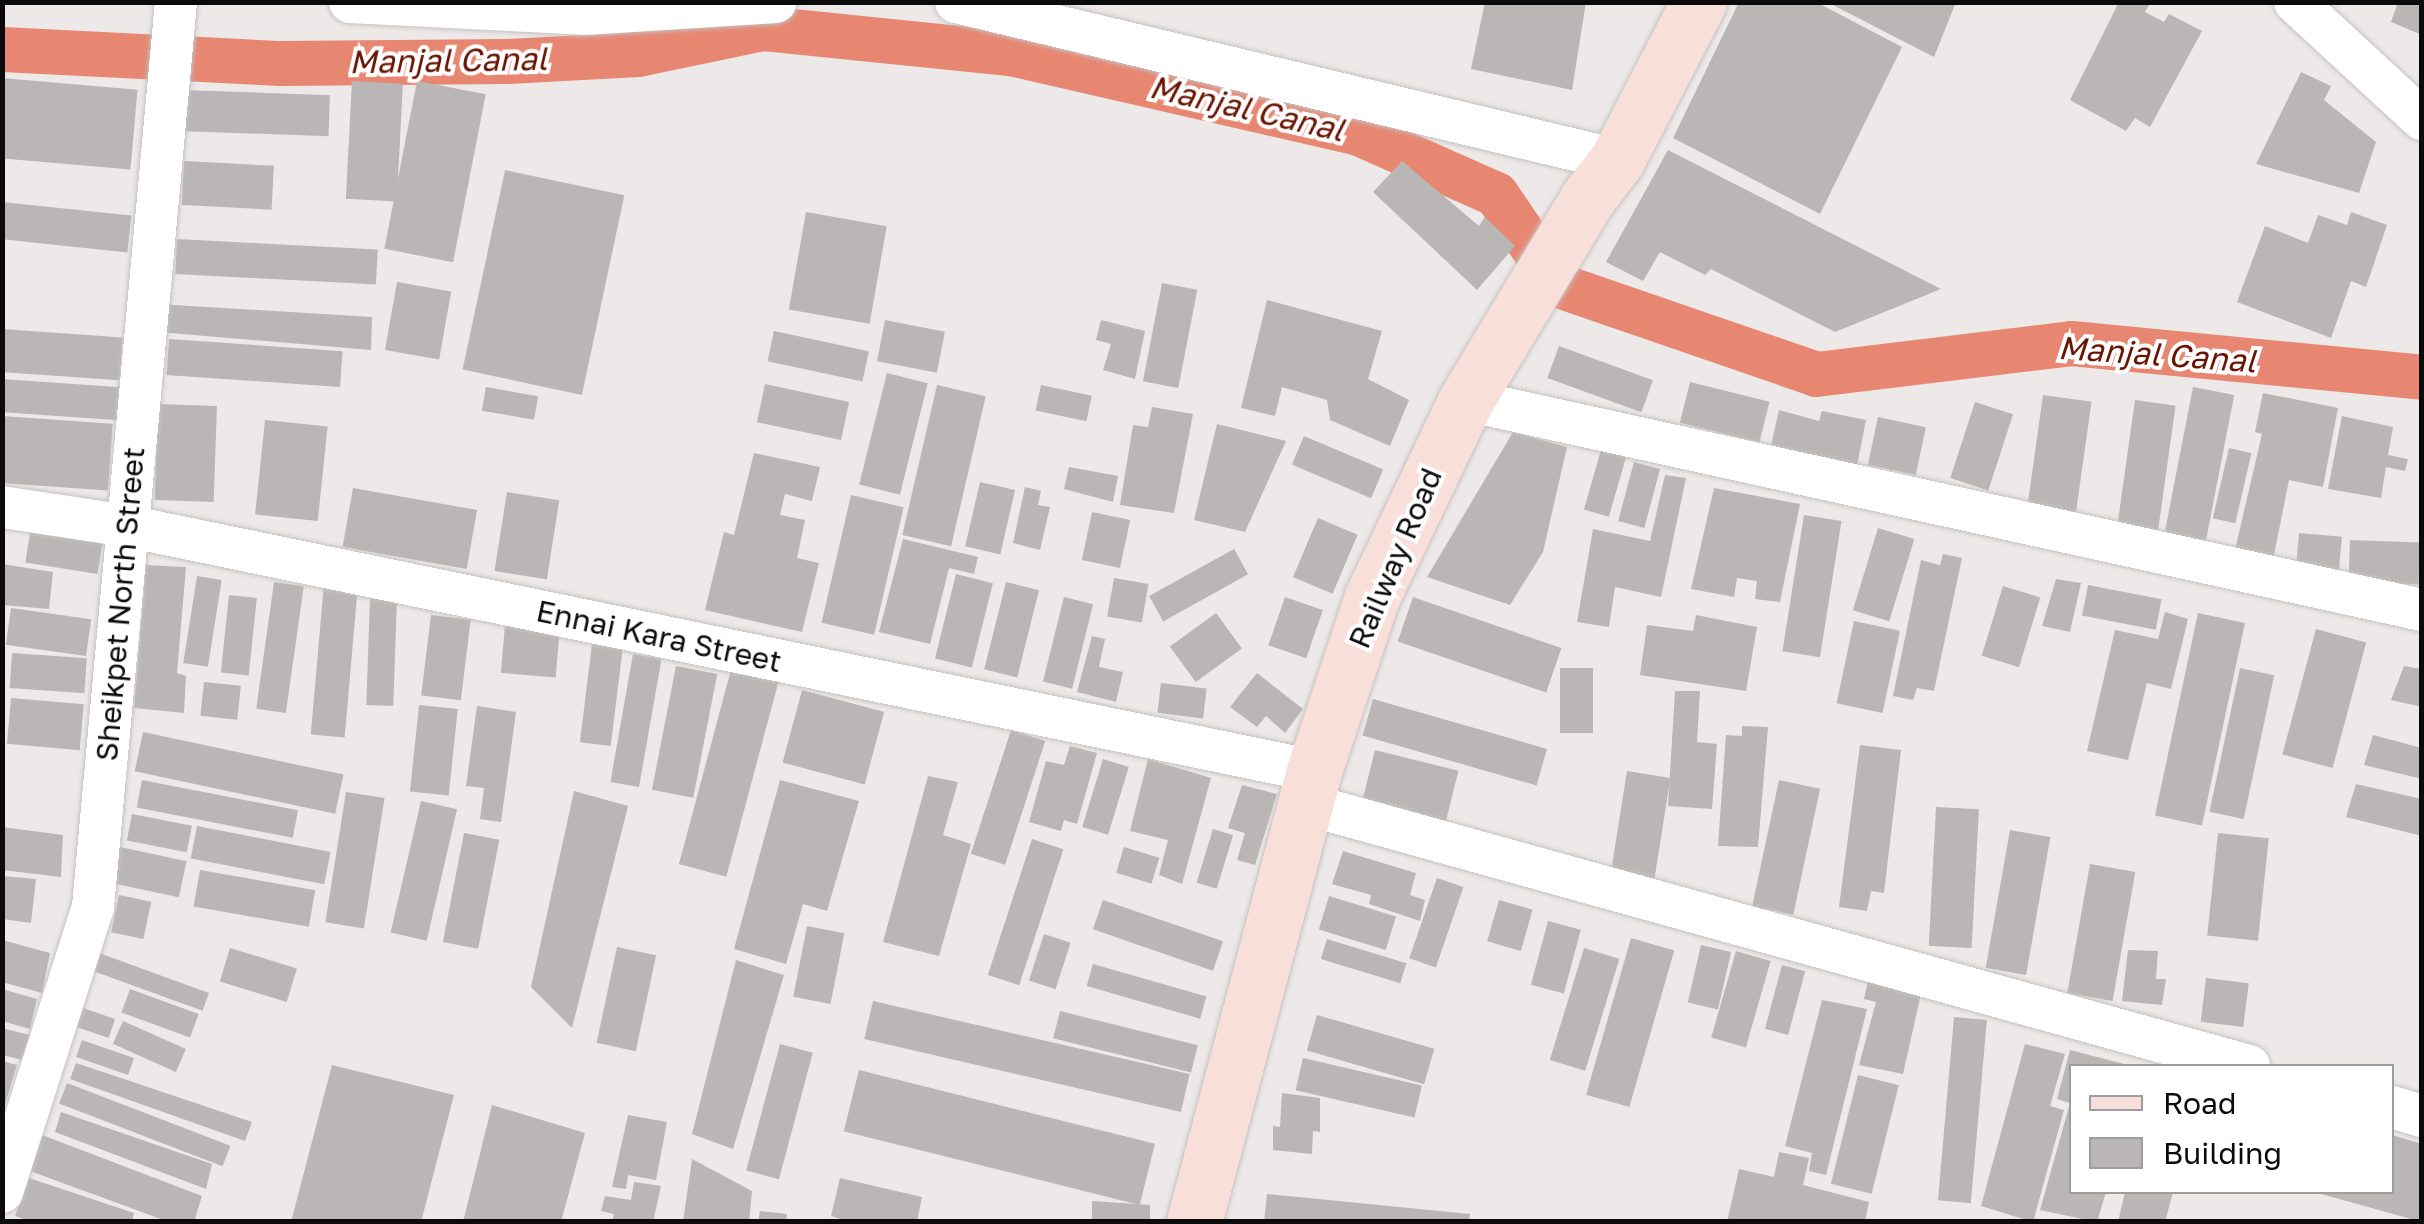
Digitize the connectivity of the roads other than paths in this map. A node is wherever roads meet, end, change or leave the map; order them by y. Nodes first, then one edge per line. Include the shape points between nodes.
1 (176, 2) edge
2 (350, 2) edge
3 (776, 2) edge
4 (956, 2) edge
5 (1699, 2) edge
6 (2296, 2) edge
7 (2422, 119) edge
8 (1602, 179) junction
9 (1466, 400) junction
10 (2, 507) edge
11 (128, 526) junction
12 (2422, 610) edge
13 (1310, 787) junction
14 (2242, 1064) edge
15 (2394, 1108) edge
16 (2422, 1116) edge
17 (2, 1192) edge
18 (1194, 1222) edge

1 - 11 street, Sheikpet North Street
2 - 3 street via 584,14
4 - 8 street
5 - 8 main road, Railway Road
6 - 7 street
8 - 9 main road, Railway Road
9 - 12 street
9 - 13 main road, Railway Road via 1372,598
10 - 11 street, Ennai Kara Street
11 - 13 street, Ennai Kara Street
11 - 17 street, Sheikpet North Street via 93,906
13 - 14 street, Ennai Kara Street
13 - 18 main road, Railway Road
15 - 16 street

